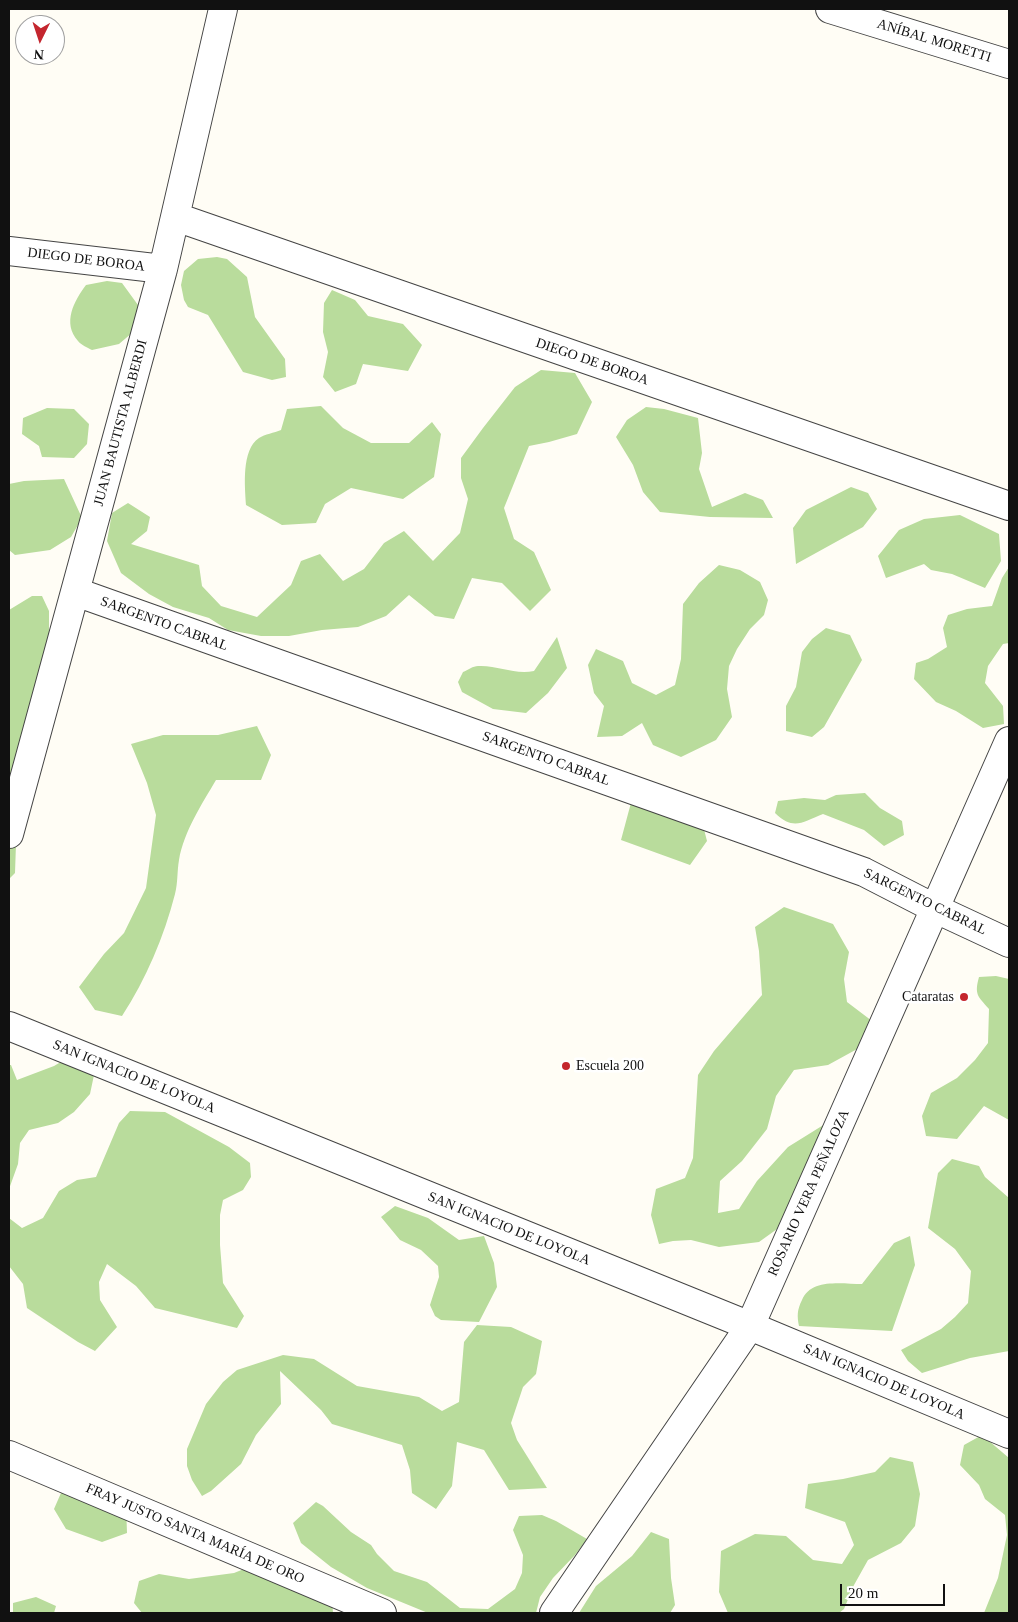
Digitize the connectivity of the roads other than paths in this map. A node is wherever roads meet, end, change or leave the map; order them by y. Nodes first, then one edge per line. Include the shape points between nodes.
1 (223, 9) edge
2 (830, 9) edge
3 (1009, 64) edge
4 (176, 217) junction
5 (9, 251) edge
6 (163, 269) junction
7 (1009, 506) edge
8 (76, 592) junction
9 (1009, 742) edge
10 (9, 834) edge
11 (936, 909) junction
12 (1009, 942) edge
13 (9, 1026) edge
14 (750, 1326) junction
15 (1009, 1434) edge
16 (9, 1455) edge
17 (382, 1613) edge
18 (554, 1613) edge

1 - 4 street, JUAN BAUTISTA ALBERDI
2 - 3 street, ANÍBAL MORETTI
4 - 6 street, JUAN BAUTISTA ALBERDI
4 - 7 street, DIEGO DE BOROA
5 - 6 street, DIEGO DE BOROA
6 - 8 street, JUAN BAUTISTA ALBERDI
8 - 10 street, JUAN BAUTISTA ALBERDI
8 - 11 street, SARGENTO CABRAL via 864,872
9 - 11 street, ROSARIO VERA PEÑALOZA
11 - 12 street, SARGENTO CABRAL
11 - 14 street, ROSARIO VERA PEÑALOZA
13 - 14 street, SAN IGNACIO DE LOYOLA
14 - 15 street, SAN IGNACIO DE LOYOLA
14 - 18 street, ROSARIO VERA PEÑALOZA
16 - 17 street, FRAY JUSTO SANTA MARÍA DE ORO

